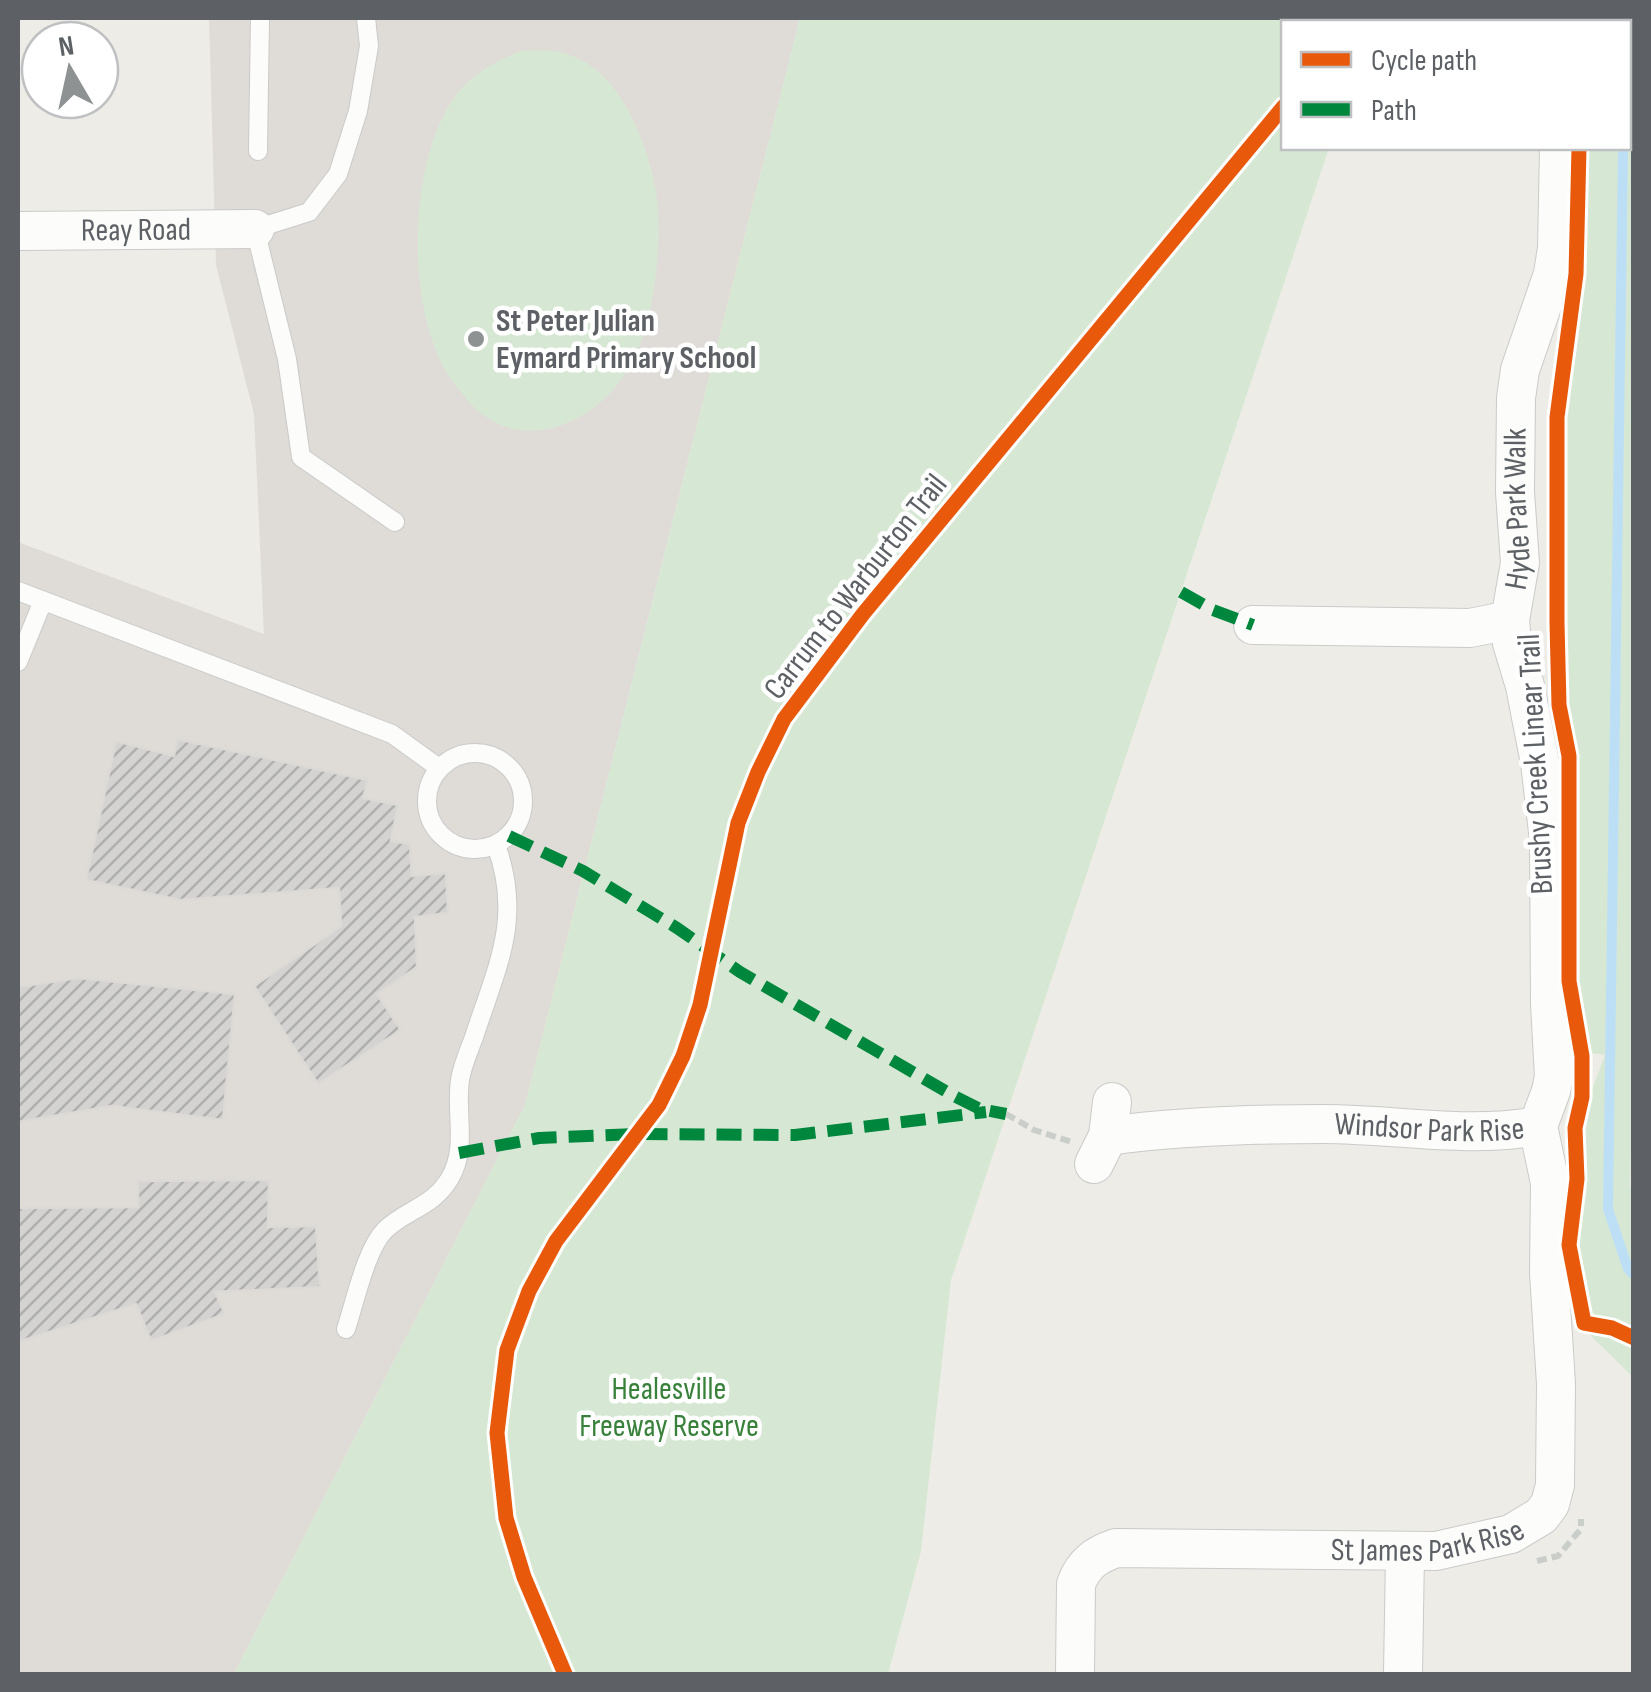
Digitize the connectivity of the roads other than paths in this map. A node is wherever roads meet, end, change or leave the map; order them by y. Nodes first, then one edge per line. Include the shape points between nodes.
1 (260, 18) edge
2 (366, 18) edge
3 (1560, 150) edge
4 (258, 151) dead end
5 (255, 229) junction
6 (18, 231) edge
7 (395, 522) dead end
8 (18, 591) edge
9 (43, 600) junction
10 (1510, 620) junction
11 (1254, 625) dead end
12 (18, 662) edge
13 (439, 768) junction
14 (496, 845) junction
15 (1538, 1126) junction
16 (1104, 1138) road end
17 (346, 1329) dead end
18 (1405, 1553) junction
19 (1075, 1674) edge
20 (1403, 1674) edge

1 - 4 lane
2 - 5 lane via 369,46 358,111 338,174 310,212
3 - 10 street, Hyde Park Walk via 1553,274 1516,398 1520,564
5 - 6 street, Reay Road
5 - 7 lane via 287,359 301,456
8 - 9 lane
9 - 12 lane
9 - 13 lane via 392,734
10 - 11 street, Hyde Park Walk via 1470,628
10 - 15 street, Windsor Park Rise via 1550,840 1554,1077
13 - 14 lane via 427,796 432,824 467,849
13 - 14 lane via 466,753 509,766 523,808 518,824
14 - 17 lane via 510,914 460,1079 458,1160 439,1193 382,1234
15 - 16 street, Windsor Park Rise via 1471,1132 1182,1126
15 - 18 street, St James Park Rise via 1550,1183 1556,1384 1550,1504 1512,1534
18 - 19 street, St James Park Rise via 1116,1548 1098,1554 1076,1584
18 - 20 street

